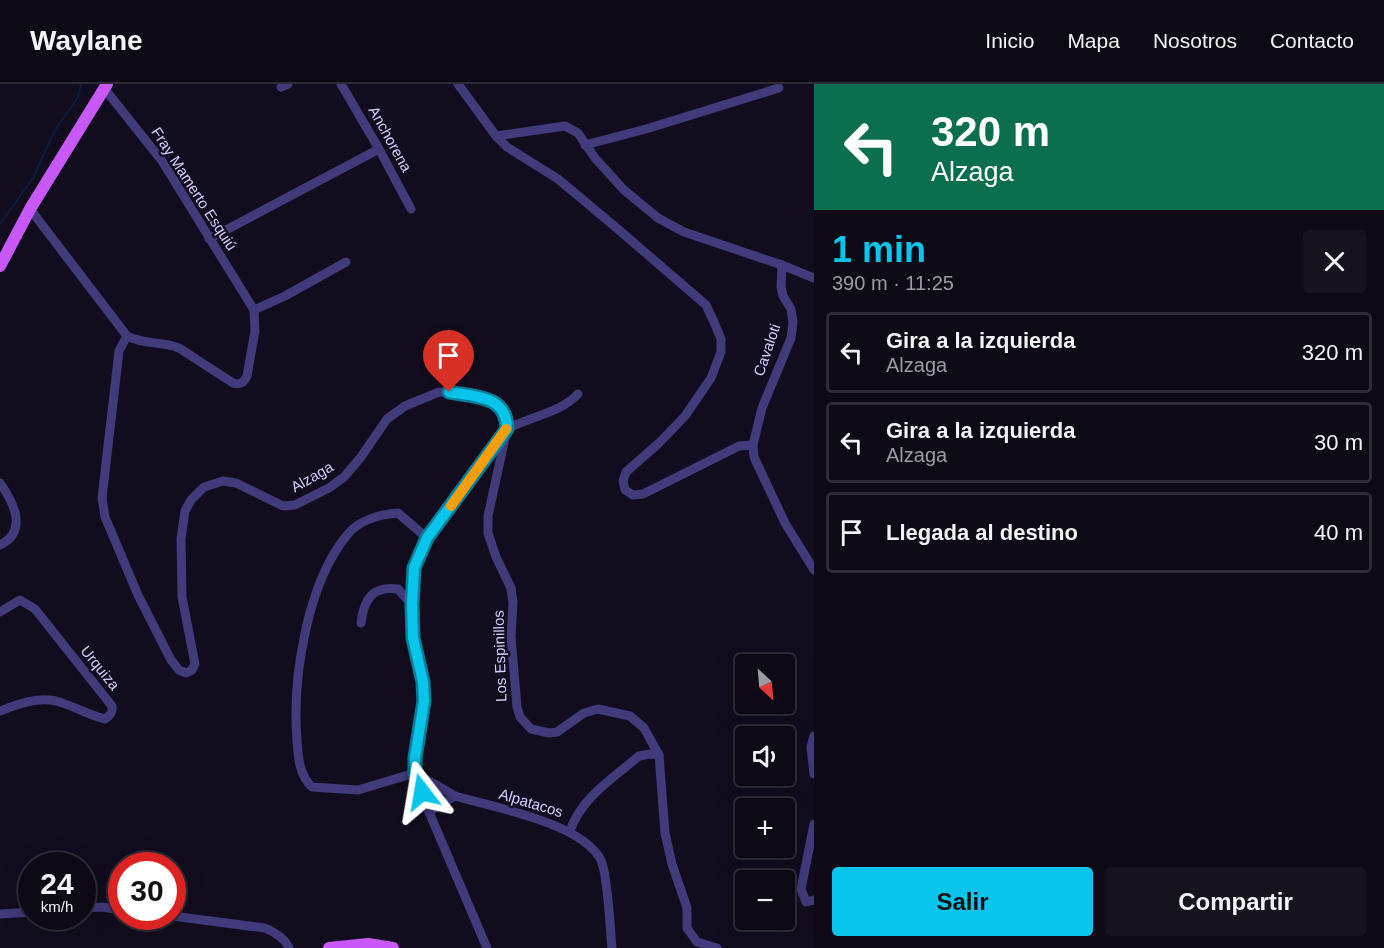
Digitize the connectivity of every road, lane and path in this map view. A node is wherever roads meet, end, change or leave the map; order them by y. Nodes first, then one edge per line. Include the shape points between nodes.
1 (341, 84) edge
2 (458, 84) edge
3 (106, 86) edge
4 (779, 88) dead end
5 (496, 136) junction
6 (585, 145) junction
7 (380, 149) junction
8 (30, 209) junction
9 (411, 209) dead end
10 (210, 239) junction
11 (346, 262) dead end
12 (782, 265) junction
13 (0, 266) edge
14 (814, 278) edge
15 (254, 310) junction
16 (128, 336) junction
17 (578, 394) dead end
18 (507, 429) junction
19 (753, 445) junction
20 (0, 483) edge
21 (427, 538) junction
22 (0, 545) edge
23 (814, 570) edge
24 (412, 605) junction
25 (0, 612) edge
26 (361, 622) dead end
27 (0, 711) edge
28 (814, 736) edge
29 (658, 755) junction
30 (415, 773) junction
31 (814, 774) edge
32 (455, 796) junction
33 (429, 812) junction
34 (814, 824) edge
35 (570, 831) junction
36 (814, 900) edge
37 (18, 913) edge
38 (0, 914) edge
39 (186, 918) edge
40 (289, 948) edge
41 (328, 948) edge
42 (393, 948) edge
43 (487, 948) edge
44 (612, 948) edge
45 (717, 948) edge

1 - 7 street, Anchorena
2 - 5 street
3 - 8 main road
3 - 10 street, Fray Mamerto Esquiú via 162,161
4 - 6 street
5 - 6 street via 565,126 578,133
5 - 19 street via 558,179 706,304 721,339 721,352 711,378 685,416 626,472 622,481 625,490 633,495 643,494 739,446
6 - 12 street via 624,190 658,218 684,232
7 - 9 street, Anchorena
7 - 10 street
8 - 13 main road
8 - 16 street
10 - 15 street, Fray Mamerto Esquiú
11 - 15 street
12 - 14 street
12 - 19 street, Cavaloti via 781,286 793,322 791,338 762,408
15 - 16 street via 255,331 247,376 238,384 179,348
16 - 18 street, Alzaga via 119,351 102,498 110,532 138,595 175,666 186,673 195,664 182,597 182,523 191,500 204,487 223,481 236,483 283,506 295,505 344,477 387,419 405,406 439,392 495,401 507,417
17 - 18 street via 569,404
18 - 21 street
18 - 29 street, Los Espinillos via 488,516 488,533 511,588 511,637 520,717 531,729 549,733 598,709 630,716 644,728
19 - 23 street via 754,457 785,523
20 - 22 street via 12,504 16,522 16,531
21 - 24 street via 414,568
21 - 30 street via 398,513 361,523 348,533 316,594 296,690 299,758 312,787 358,790
24 - 26 street via 398,589 381,589 368,598
24 - 30 street via 413,638 424,701
25 - 27 street, Urquiza via 20,600 35,609 112,706 105,719 56,701 38,700
28 - 31 street
29 - 35 street via 650,753 631,762 584,804 574,816
29 - 45 street, Los Espinillos via 665,833 687,908 687,928 697,942
30 - 32 street, Alpatacos
30 - 33 street
32 - 33 street
32 - 35 street, Alpatacos
33 - 43 street
34 - 36 street via 801,889 806,902
35 - 44 street, Alpatacos via 601,860
37 - 38 street
39 - 40 street via 265,928
41 - 42 main road via 368,944

